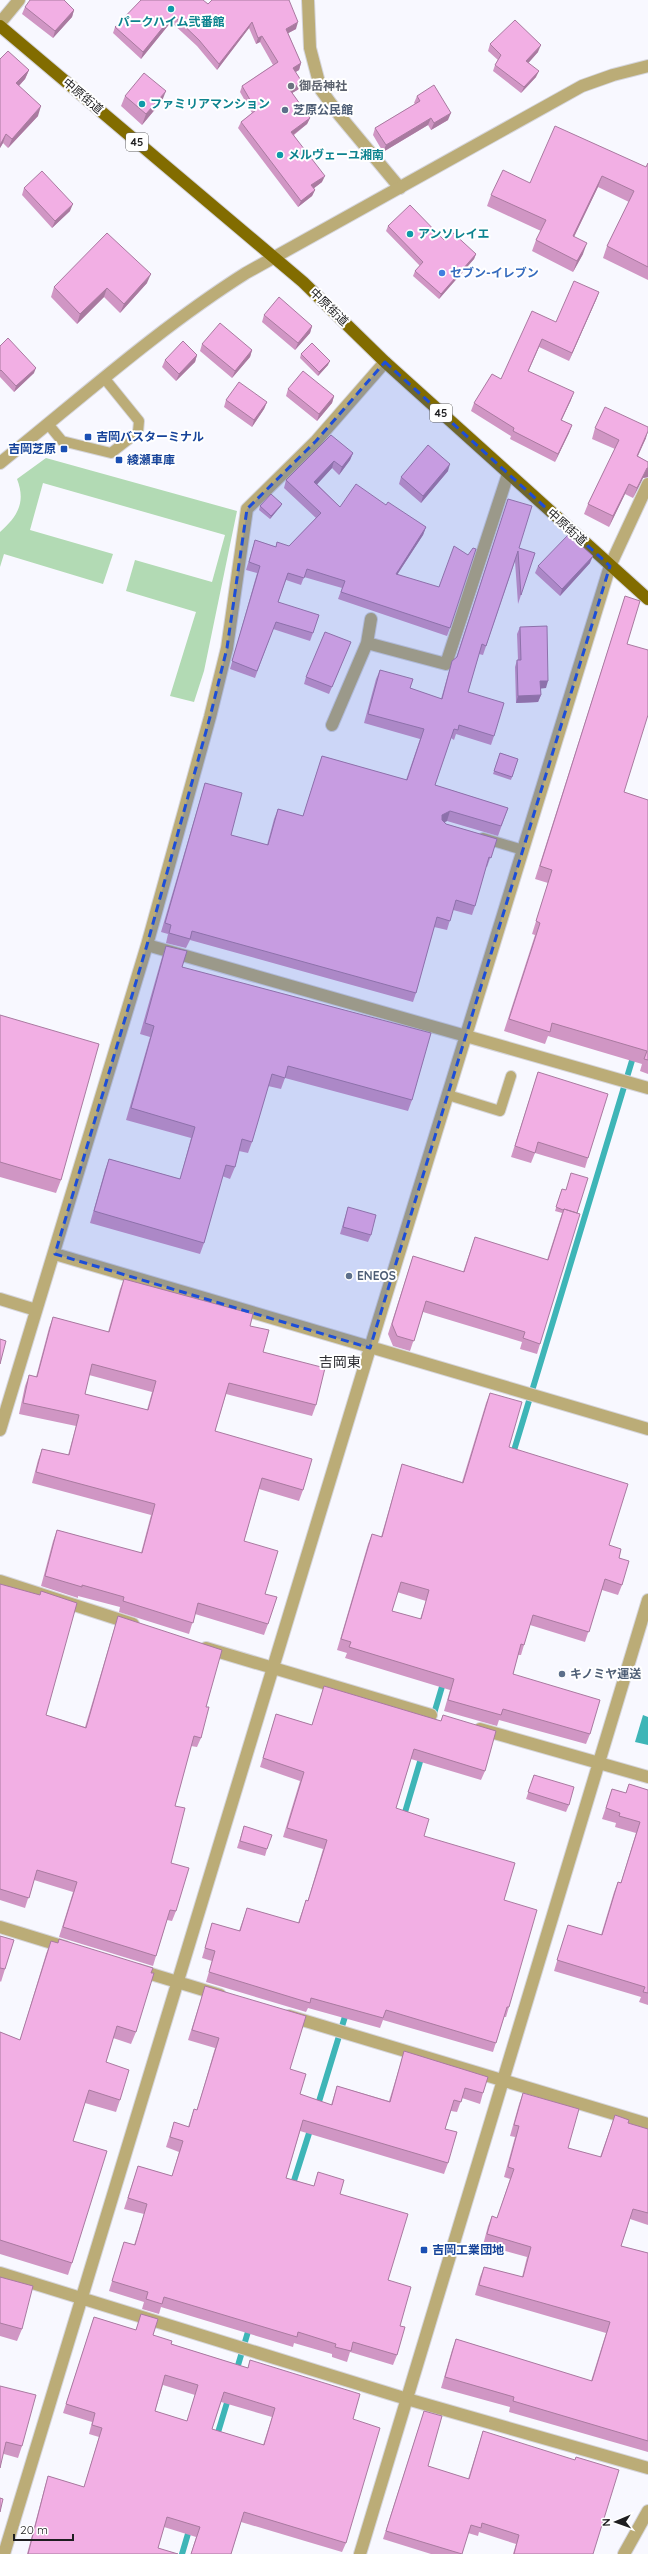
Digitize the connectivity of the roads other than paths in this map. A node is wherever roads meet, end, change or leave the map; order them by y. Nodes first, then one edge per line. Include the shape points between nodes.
1 (19, 0) edge
2 (308, 0) edge
3 (0, 23) edge
4 (0, 26) edge
5 (648, 66) edge
6 (400, 188) junction
7 (274, 258) junction
8 (385, 362) junction
9 (105, 378) junction
10 (48, 424) junction
11 (0, 463) edge
12 (508, 474) junction
13 (648, 484) edge
14 (610, 566) junction
15 (648, 599) edge
16 (371, 619) dead end
17 (367, 643) junction
18 (332, 725) dead end
19 (473, 836) edge
20 (523, 850) junction
21 (147, 945) junction
22 (466, 1035) junction
23 (511, 1076) dead end
24 (648, 1088) edge
25 (448, 1095) junction
26 (55, 1254) junction
27 (0, 1299) edge
28 (36, 1310) junction
29 (370, 1348) junction
30 (648, 1429) edge
31 (0, 1430) edge
32 (0, 1581) edge
33 (648, 1600) edge
34 (144, 1628) edge
35 (196, 1645) edge
36 (272, 1669) junction
37 (439, 1717) dead end
38 (469, 1726) edge
39 (598, 1762) junction
40 (648, 1777) edge
41 (0, 1927) edge
42 (74, 1950) edge
43 (126, 1966) edge
44 (177, 1982) junction
45 (229, 1998) edge
46 (274, 2011) edge
47 (504, 2080) junction
48 (648, 2124) edge
49 (0, 2273) edge
50 (83, 2298) junction
51 (407, 2399) junction
52 (648, 2468) edge
53 (648, 2511) edge
54 (4, 2554) edge
55 (360, 2554) edge
56 (624, 2554) edge

1 - 3 street
2 - 6 street via 310,48 321,90
4 - 7 main road, 中原街道 / 45
5 - 6 street via 582,86
6 - 7 street
7 - 8 main road, 中原街道 / 45
7 - 9 street via 221,289
8 - 12 main road, 中原街道 / 45
8 - 21 street via 316,441 247,509 227,648
9 - 10 street
9 - 10 lane via 139,421 138,432 111,453 62,441
10 - 11 street
12 - 14 main road, 中原街道 / 45
12 - 17 street via 446,664
13 - 14 street
14 - 15 main road, 中原街道 / 45
14 - 20 street
16 - 17 street
17 - 18 street
19 - 20 lane
20 - 22 street
21 - 22 street
21 - 26 street
22 - 24 street
22 - 25 street
23 - 25 lane via 500,1111
25 - 29 street
26 - 28 street
26 - 29 street
27 - 28 street
28 - 31 street
29 - 30 street
29 - 36 street
32 - 34 street
33 - 39 street
35 - 36 street
36 - 37 street
36 - 44 street
38 - 39 street
39 - 40 street
39 - 47 street
41 - 42 street
43 - 44 street
44 - 45 street
44 - 50 street
46 - 47 street
47 - 48 street
47 - 51 street
49 - 50 street
50 - 51 street
50 - 54 street
51 - 52 street
51 - 55 street
53 - 56 street

